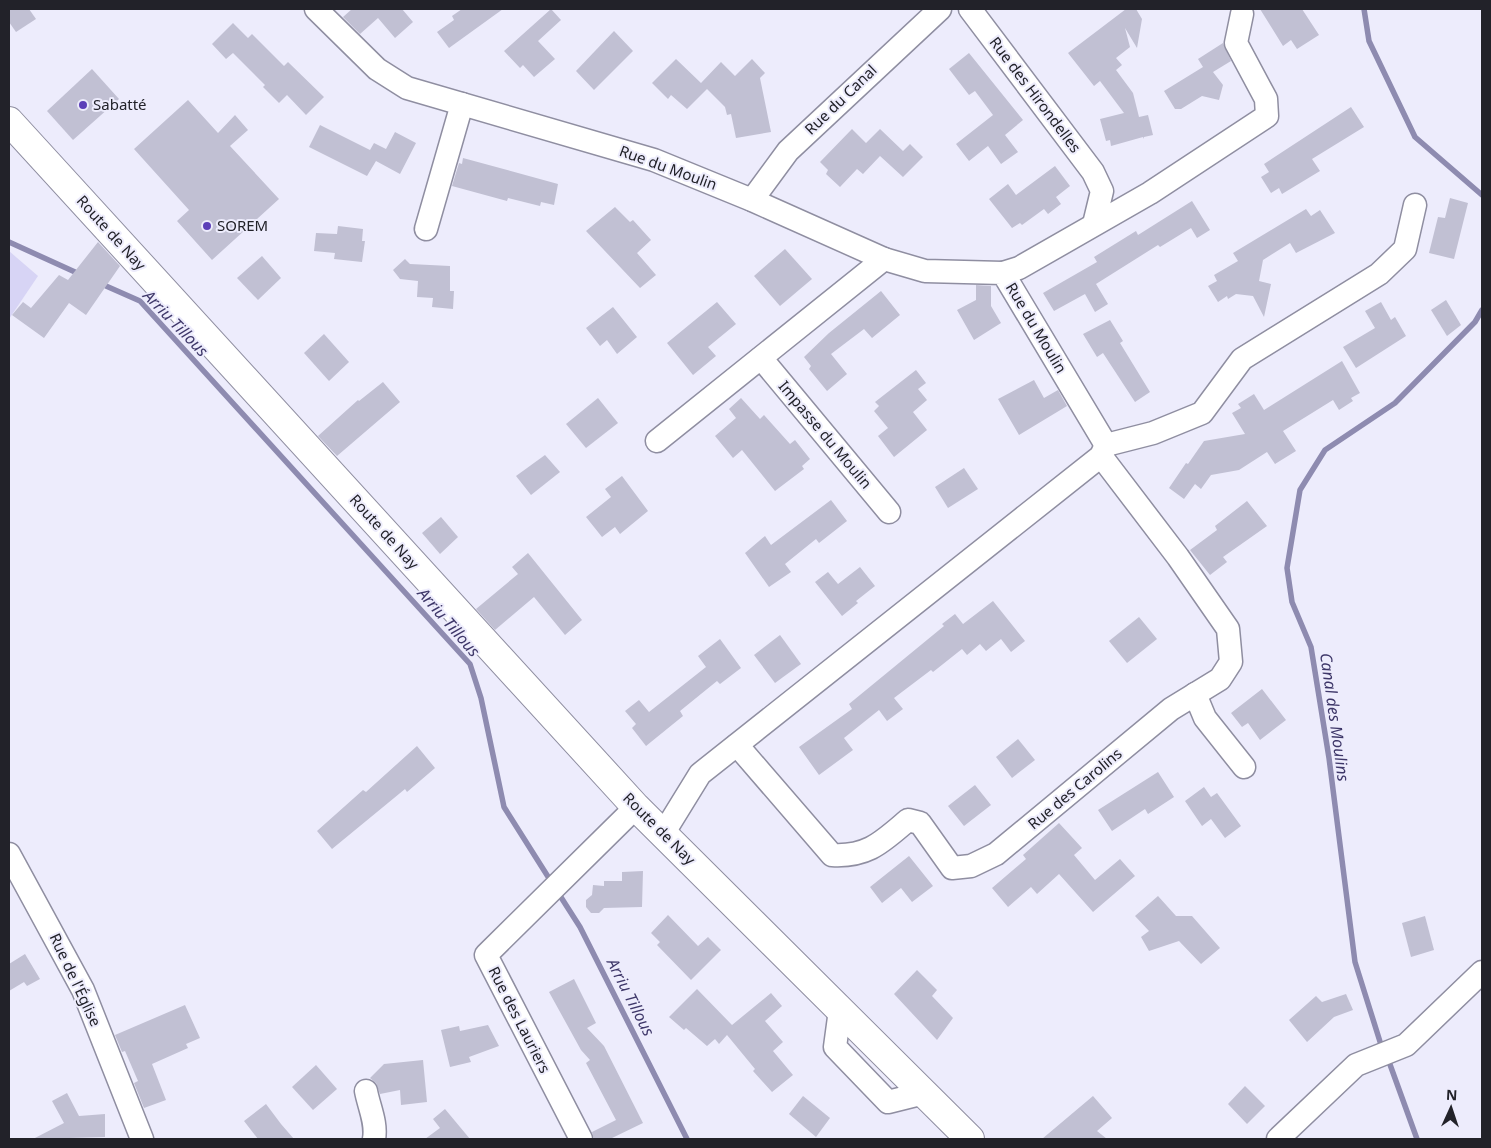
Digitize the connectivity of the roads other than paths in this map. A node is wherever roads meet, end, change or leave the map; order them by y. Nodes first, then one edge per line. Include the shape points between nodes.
1 (316, 9) edge
2 (940, 9) edge
3 (970, 9) edge
4 (1242, 14) dead end
5 (462, 104) junction
6 (9, 121) edge
7 (1098, 183) junction
8 (1144, 196) junction
9 (752, 200) junction
10 (1415, 206) dead end
11 (1094, 224) junction
12 (426, 229) dead end
13 (884, 259) junction
14 (1003, 272) junction
15 (761, 358) junction
16 (657, 442) dead end
17 (1104, 450) junction
18 (889, 512) dead end
19 (1195, 694) junction
20 (737, 745) junction
21 (1244, 767) dead end
22 (636, 807) junction
23 (663, 834) junction
24 (9, 854) edge
25 (1482, 972) edge
26 (366, 1091) dead end
27 (142, 1139) edge
28 (374, 1139) edge
29 (581, 1139) edge
30 (970, 1139) edge
31 (1278, 1139) edge

1 - 5 street, Rue du Moulin via 377,69 408,88
2 - 9 street, Rue du Canal via 788,151
3 - 7 street, Rue des Hirondelles
4 - 8 street via 1236,43 1266,99 1267,116
5 - 9 street, Rue du Moulin via 654,160
5 - 12 street
6 - 22 main road, Route de Nay
7 - 8 street
7 - 11 street via 1102,191
8 - 11 street
9 - 13 street, Rue du Moulin
10 - 17 street via 1405,249 1379,274 1242,359 1202,413
11 - 14 street via 1019,268
13 - 14 street, Rue du Moulin via 925,271
13 - 15 street
14 - 17 street, Rue du Moulin
15 - 16 street
15 - 18 street, Impasse du Moulin
17 - 19 street, Rue des Carolins via 1228,629 1231,662 1220,679
17 - 20 street
19 - 20 street, Rue des Carolins via 1171,709 996,854 971,866 952,868 920,824 908,820 872,850 850,856 832,856
19 - 21 street via 1205,718
20 - 23 street via 700,774
22 - 23 main road, Route de Nay
22 - 29 street, Rue des Lauriers via 486,955
23 - 30 main road, Route de Nay
24 - 27 street, Rue de l'Église via 83,990
25 - 31 street via 1406,1045 1356,1065
26 - 28 street via 376,1128

